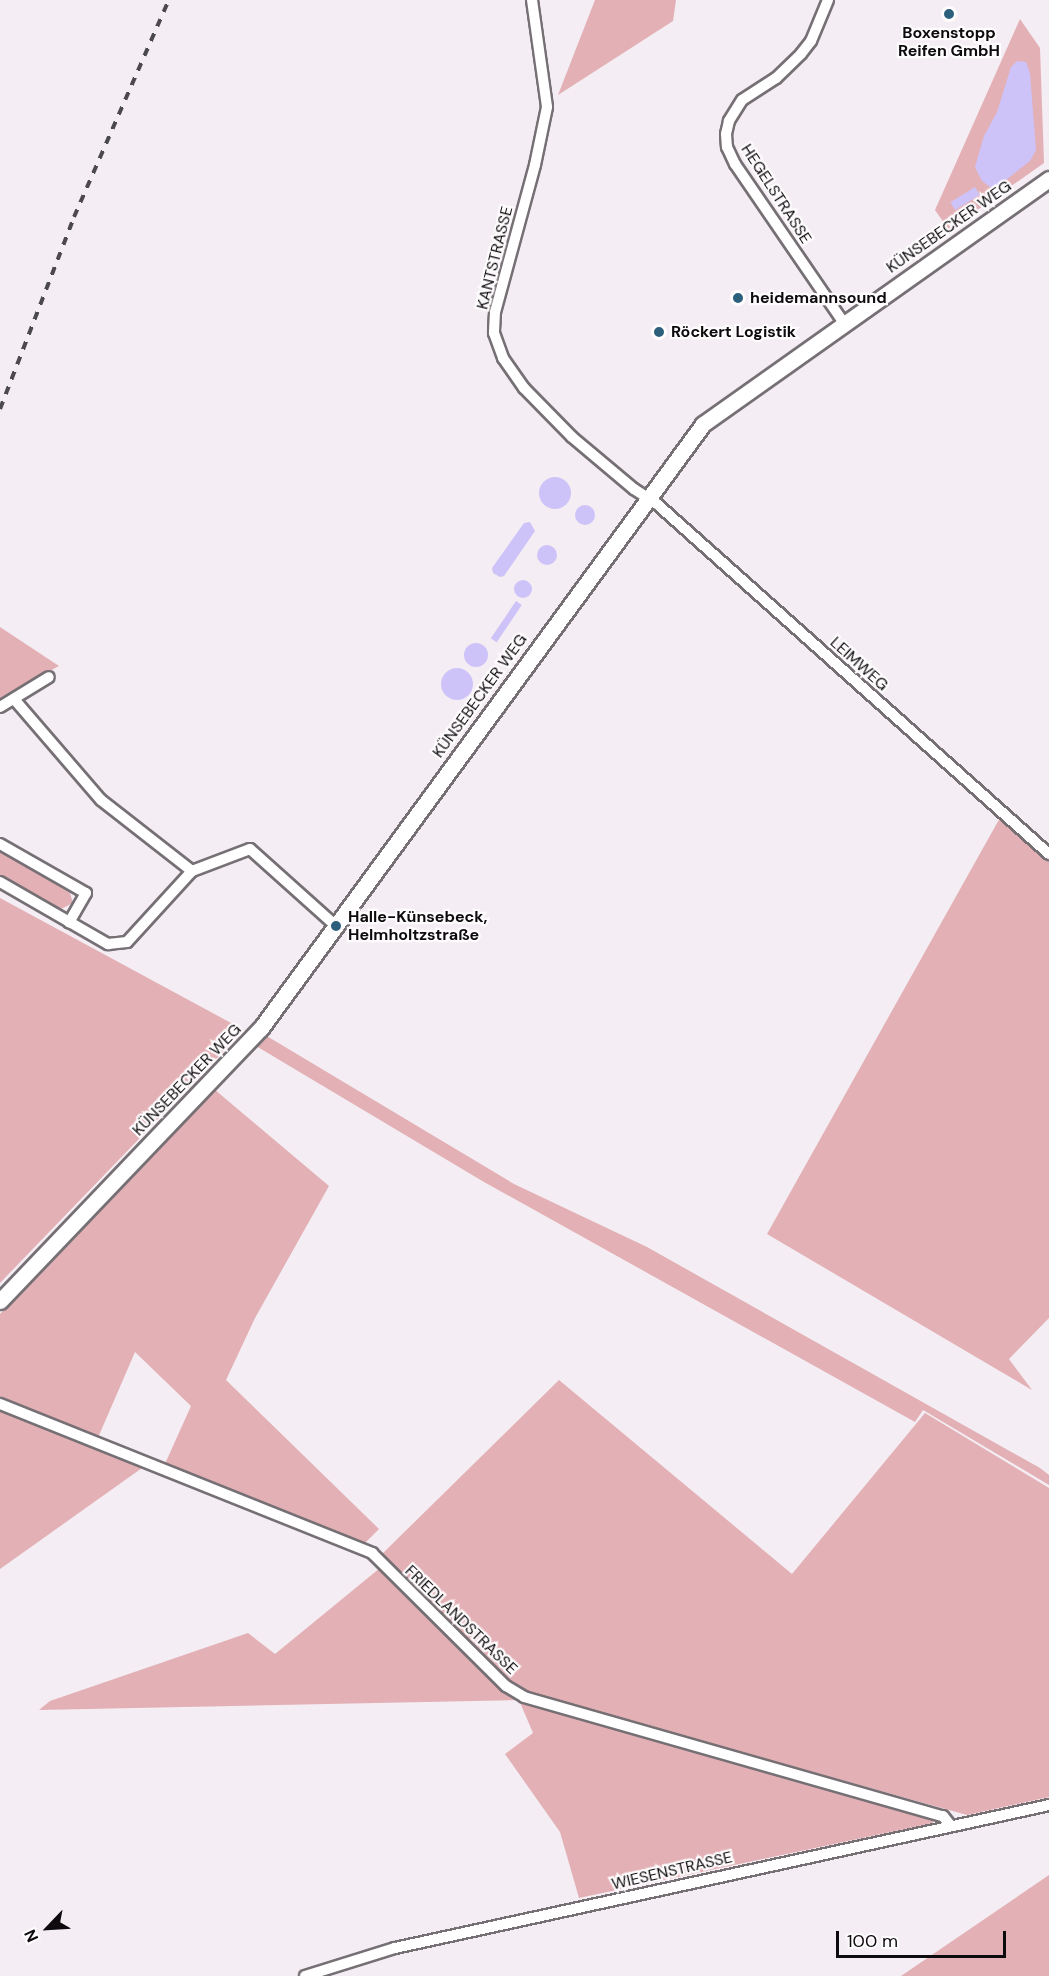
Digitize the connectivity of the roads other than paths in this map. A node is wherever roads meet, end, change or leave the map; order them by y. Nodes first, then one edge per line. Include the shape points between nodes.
1 (532, 0) edge
2 (828, 0) edge
3 (1049, 179) edge
4 (844, 323) junction
5 (648, 497) junction
6 (49, 677) dead end
7 (14, 699) junction
8 (0, 707) edge
9 (0, 844) edge
10 (1049, 854) edge
11 (192, 871) junction
12 (0, 882) edge
13 (69, 922) junction
14 (336, 926) junction
15 (0, 1301) edge
16 (0, 1404) edge
17 (1049, 1805) edge
18 (951, 1826) junction
19 (305, 1976) edge

1 - 5 street, KANTSTRASSE via 548,107 495,312 497,346 524,388 572,437
2 - 4 street, HEGELSTRASSE via 811,41 801,54 735,109 729,121 727,147
3 - 4 street, KÜNSEBECKER WEG
4 - 5 street, KÜNSEBECKER WEG via 703,424
5 - 10 street, LEIMWEG
5 - 14 street, KÜNSEBECKER WEG
6 - 7 street
7 - 8 street
7 - 11 street via 101,800
9 - 13 street via 86,893
11 - 13 street via 127,942 108,944
11 - 14 street via 250,849
12 - 13 street
14 - 15 street, KÜNSEBECKER WEG via 261,1028
16 - 18 street, FRIEDLANDSTRASSE via 372,1553 506,1686 524,1696 943,1816
17 - 18 street, WIESENSTRASSE
18 - 19 street, WIESENSTRASSE via 395,1948

